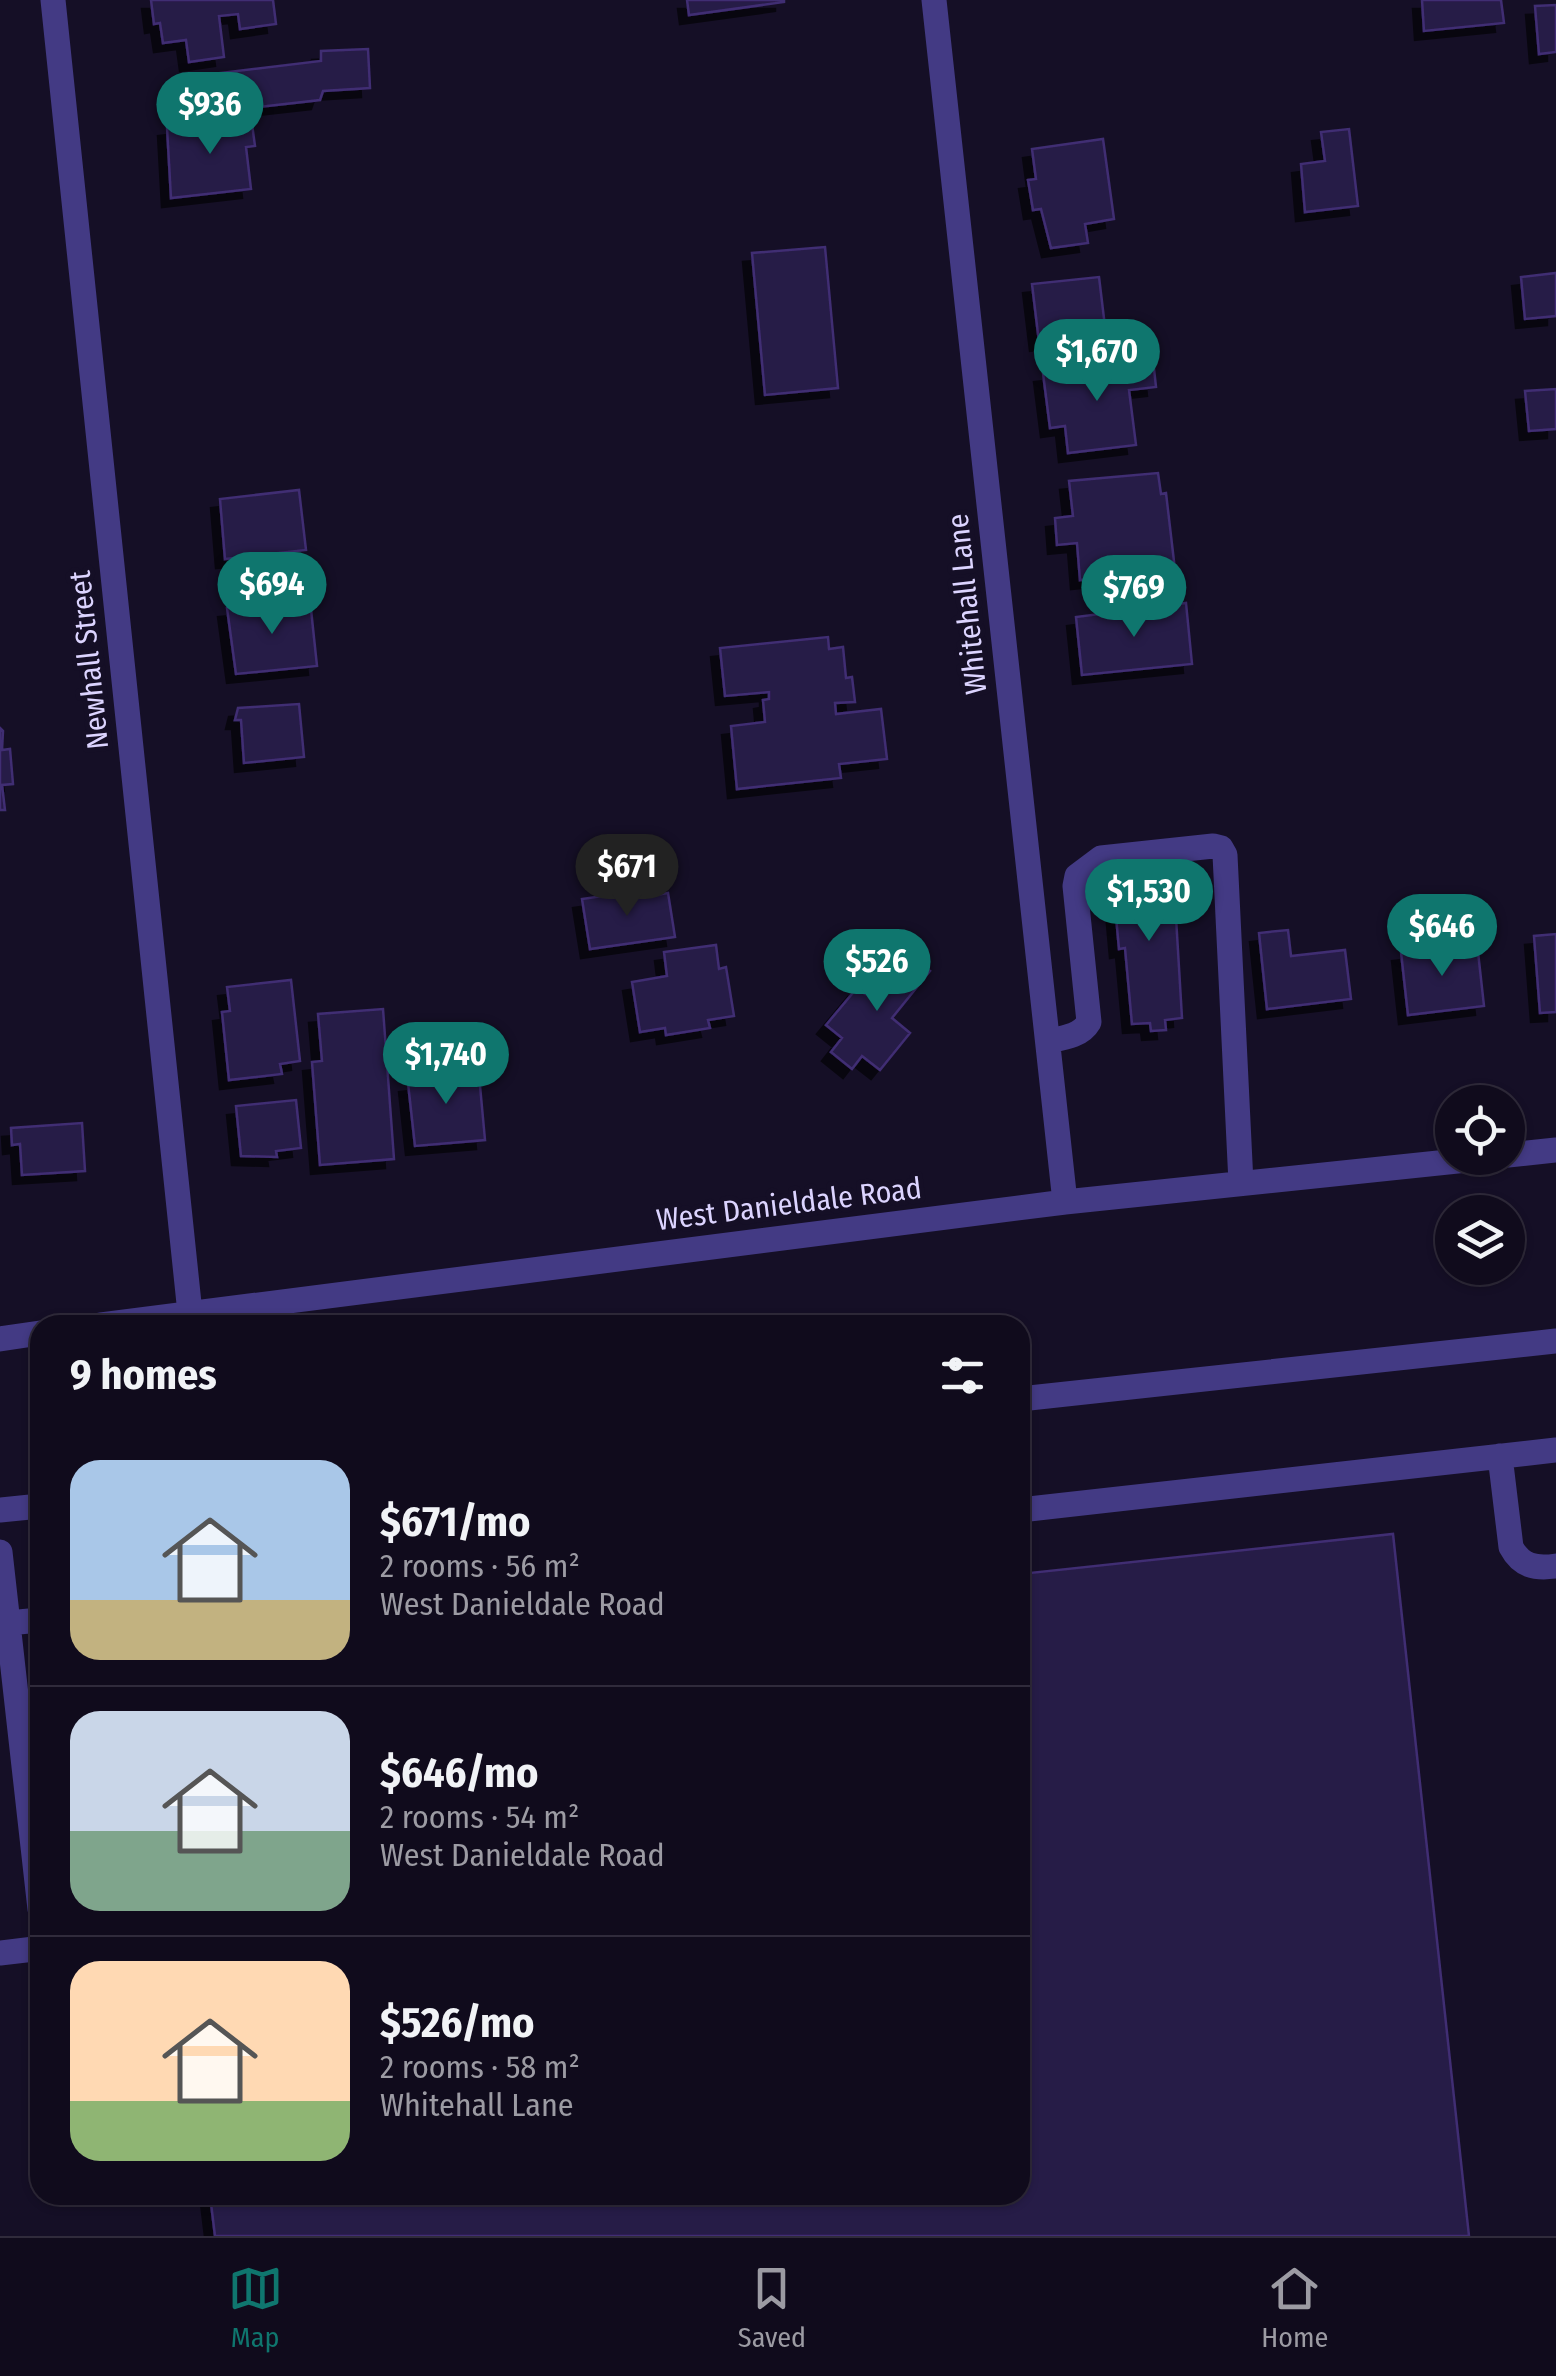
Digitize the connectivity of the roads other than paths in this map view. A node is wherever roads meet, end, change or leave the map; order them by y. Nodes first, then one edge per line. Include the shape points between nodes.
1 (53, 0) edge
2 (934, 0) edge
3 (1048, 1041) junction
4 (1556, 1150) edge
5 (1525, 1153) edge
6 (1435, 1163) edge
7 (1241, 1183) junction
8 (1065, 1202) junction
9 (190, 1313) junction
10 (175, 1315) edge
11 (30, 1334) edge
12 (0, 1339) edge
13 (1556, 1341) edge
14 (1030, 1398) edge
15 (1556, 1450) edge
16 (1500, 1456) junction
17 (30, 1507) edge
18 (1030, 1509) edge
19 (0, 1510) edge
20 (0, 1552) edge
21 (1556, 1566) edge
22 (30, 1621) edge
23 (8, 1624) junction
24 (30, 1820) edge
25 (30, 1949) edge
26 (0, 1953) edge

1 - 9 street, Newhall Street
2 - 3 street, Whitehall Lane
3 - 7 street via 1070,1037 1089,1022 1077,876 1102,858 1221,848
3 - 8 street, Whitehall Lane
4 - 5 street
6 - 7 street, West Danieldale Road
7 - 8 street, West Danieldale Road
8 - 9 street, West Danieldale Road
9 - 10 street, West Danieldale Road
11 - 12 street
13 - 14 street
15 - 16 street
16 - 18 street
16 - 21 street via 1518,1559
17 - 19 street
20 - 23 street
22 - 23 street
23 - 24 street
25 - 26 street

